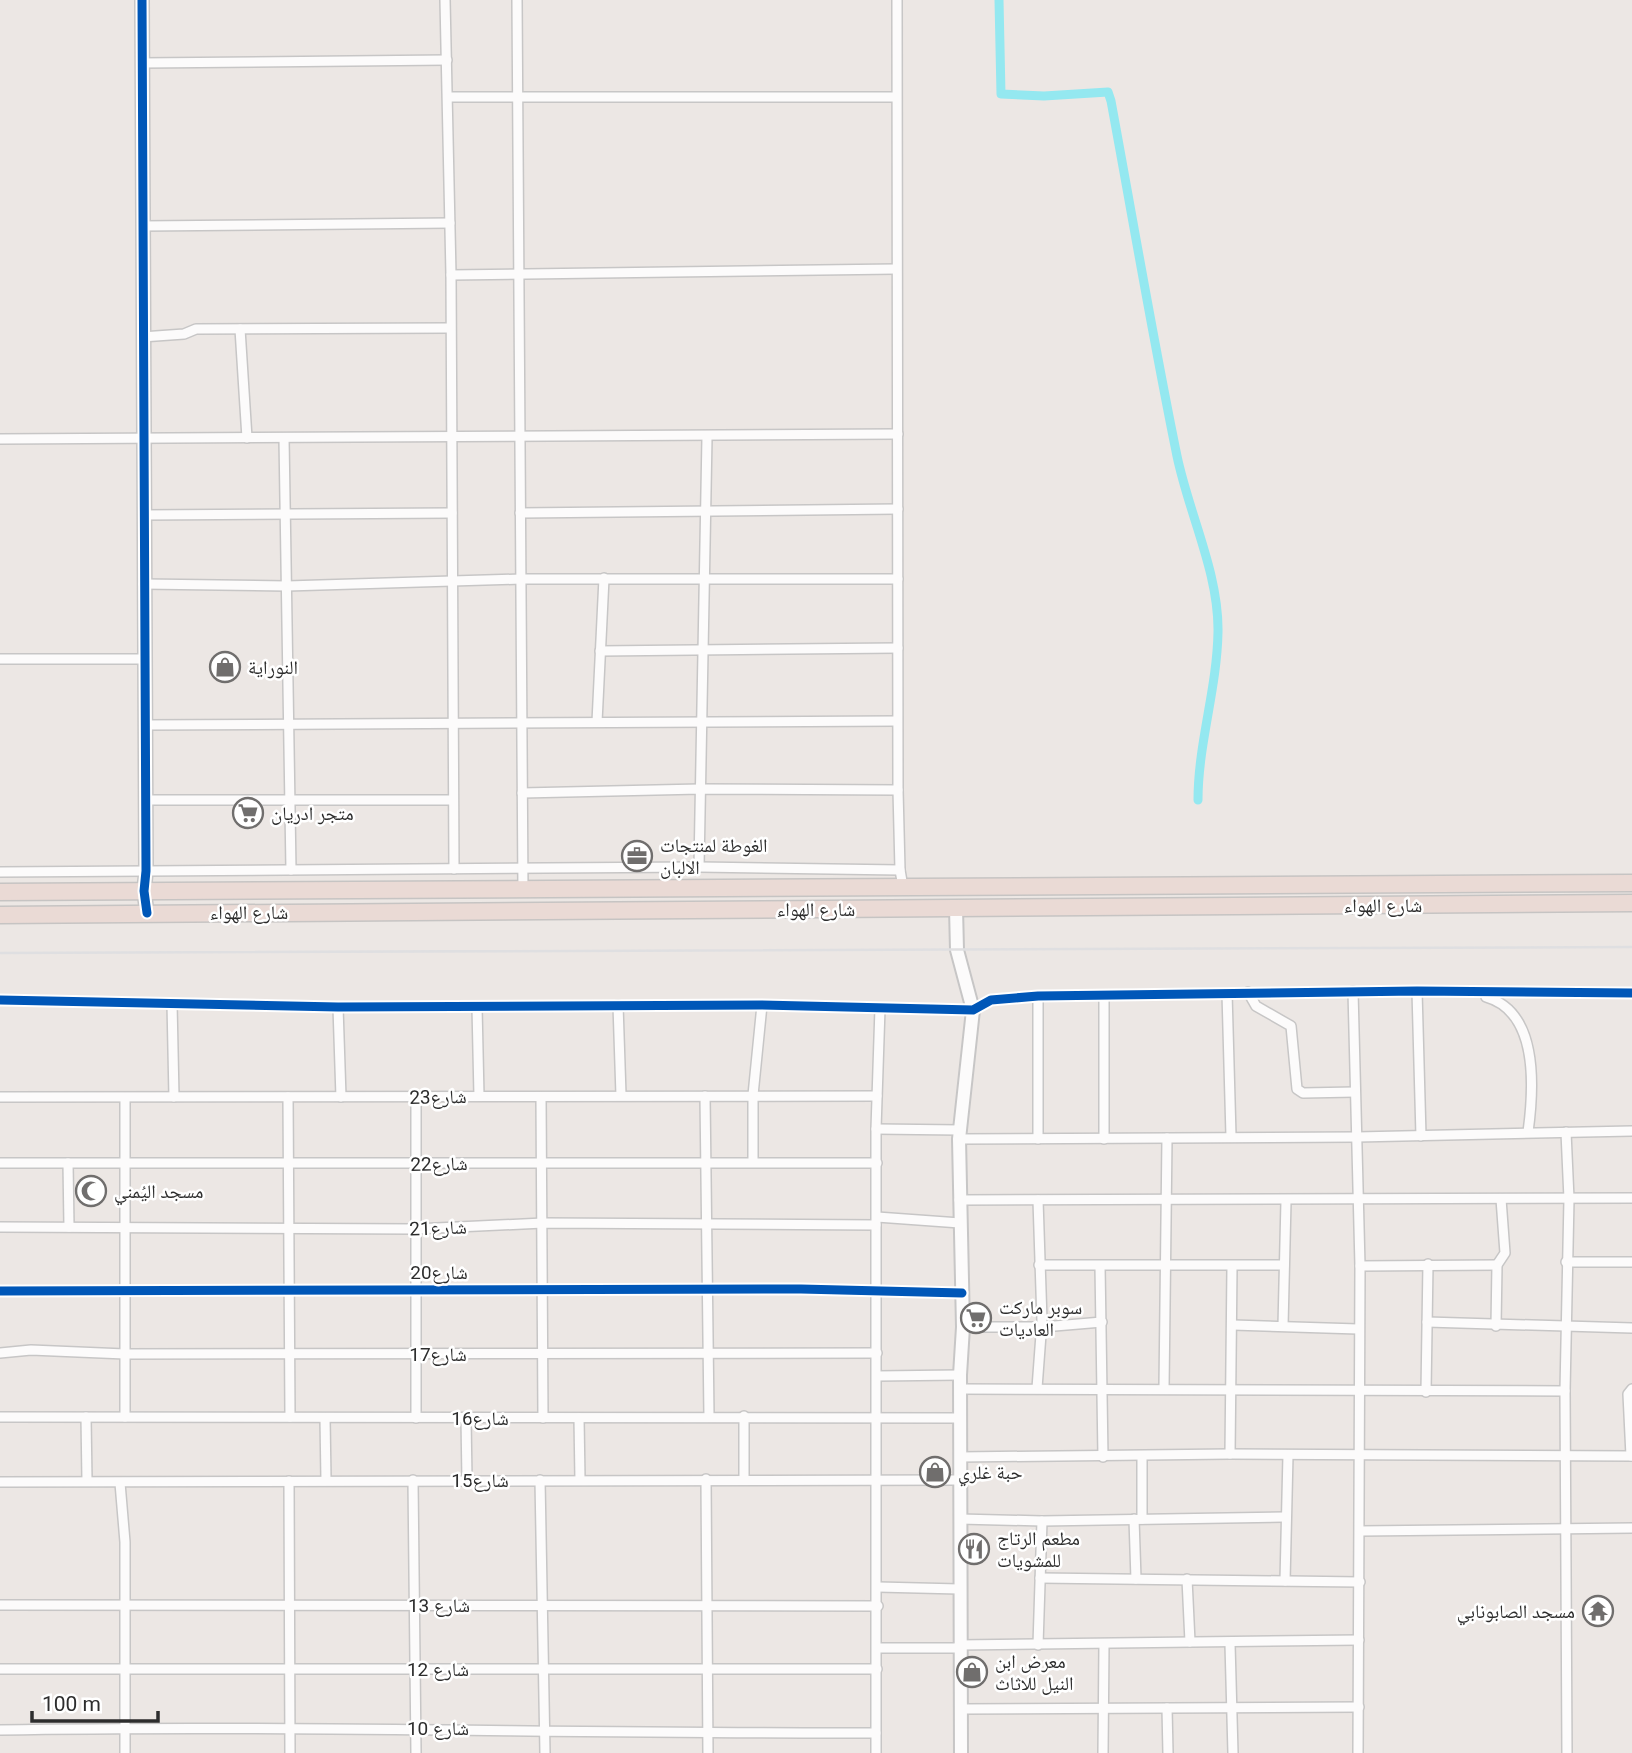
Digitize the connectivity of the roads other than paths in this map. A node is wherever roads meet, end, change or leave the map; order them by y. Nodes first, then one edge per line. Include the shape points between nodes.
1 (142, 0) edge
2 (445, 0) edge
3 (517, 0) edge
4 (897, 0) edge
5 (447, 60) junction
6 (142, 63) junction
7 (448, 97) junction
8 (517, 97) junction
9 (895, 97) junction
10 (450, 223) junction
11 (142, 226) junction
12 (896, 269) junction
13 (519, 274) junction
14 (451, 275) junction
15 (450, 328) junction
16 (240, 329) junction
17 (142, 337) junction
18 (898, 434) junction
19 (520, 436) junction
20 (142, 437) junction
21 (452, 437) junction
22 (707, 437) junction
23 (247, 438) junction
24 (284, 438) junction
25 (0, 439) edge
26 (898, 509) junction
27 (706, 511) junction
28 (452, 513) junction
29 (520, 513) junction
30 (143, 515) junction
31 (285, 515) junction
32 (604, 578) junction
33 (521, 579) junction
34 (898, 579) junction
35 (452, 580) junction
36 (704, 580) junction
37 (143, 584) junction
38 (286, 586) junction
39 (898, 648) junction
40 (703, 650) junction
41 (600, 651) junction
42 (0, 659) edge
43 (143, 659) junction
44 (897, 721) junction
45 (597, 722) junction
46 (702, 722) junction
47 (453, 723) junction
48 (522, 723) junction
49 (289, 724) junction
50 (144, 725) junction
51 (700, 789) junction
52 (898, 790) junction
53 (522, 793) junction
54 (145, 800) junction
55 (290, 800) junction
56 (452, 800) junction
57 (699, 867) junction
58 (454, 869) junction
59 (523, 869) junction
60 (292, 870) junction
61 (900, 870) junction
62 (146, 871) junction
63 (0, 872) edge
64 (1632, 883) edge
65 (903, 887) junction
66 (144, 891) junction
67 (0, 892) edge
68 (523, 892) junction
69 (1632, 903) edge
70 (956, 908) junction
71 (147, 913) junction
72 (0, 915) edge
73 (1353, 991) junction
74 (1416, 991) junction
75 (1248, 992) junction
76 (1475, 992) junction
77 (1227, 993) junction
78 (1632, 993) edge
79 (1104, 995) junction
80 (1038, 996) junction
81 (0, 1000) edge
82 (172, 1003) junction
83 (618, 1004) junction
84 (762, 1005) junction
85 (338, 1007) junction
86 (477, 1007) junction
87 (880, 1008) junction
88 (973, 1010) junction
89 (1356, 1092) junction
90 (621, 1095) junction
91 (753, 1095) junction
92 (480, 1096) junction
93 (705, 1096) junction
94 (877, 1096) junction
95 (0, 1097) edge
96 (174, 1097) junction
97 (288, 1097) junction
98 (341, 1097) junction
99 (415, 1097) junction
100 (541, 1097) junction
101 (125, 1098) junction
102 (876, 1129) junction
103 (1632, 1131) edge
104 (1528, 1132) junction
105 (1566, 1132) junction
106 (959, 1134) junction
107 (1231, 1136) junction
108 (1421, 1136) junction
109 (1357, 1137) junction
110 (1167, 1138) junction
111 (1038, 1139) junction
112 (1104, 1139) junction
113 (753, 1162) junction
114 (0, 1163) edge
115 (68, 1163) junction
116 (541, 1163) junction
117 (706, 1163) junction
118 (877, 1163) junction
119 (126, 1164) junction
120 (289, 1165) junction
121 (415, 1165) junction
122 (1632, 1198) edge
123 (1167, 1199) junction
124 (1501, 1199) junction
125 (1569, 1199) junction
126 (960, 1200) junction
127 (1038, 1200) junction
128 (1359, 1200) junction
129 (1286, 1201) junction
130 (876, 1221) junction
131 (543, 1223) junction
132 (960, 1223) junction
133 (706, 1225) junction
134 (125, 1226) junction
135 (0, 1227) edge
136 (69, 1227) junction
137 (290, 1228) junction
138 (415, 1229) junction
139 (1566, 1262) junction
140 (1632, 1262) edge
141 (1428, 1264) junction
142 (1039, 1265) junction
143 (1167, 1265) junction
144 (1284, 1265) junction
145 (1497, 1265) junction
146 (1100, 1266) junction
147 (1232, 1266) junction
148 (1360, 1266) junction
149 (708, 1289) junction
150 (877, 1289) junction
151 (290, 1290) junction
152 (415, 1290) junction
153 (544, 1290) junction
154 (0, 1291) edge
155 (124, 1292) junction
156 (962, 1293) junction
157 (1102, 1322) junction
158 (1427, 1322) junction
159 (1041, 1325) junction
160 (1233, 1325) junction
161 (1283, 1326) junction
162 (1496, 1326) junction
163 (1566, 1326) junction
164 (963, 1327) junction
165 (1632, 1328) edge
166 (1358, 1329) junction
167 (0, 1353) edge
168 (415, 1353) junction
169 (709, 1353) junction
170 (877, 1353) junction
171 (125, 1354) junction
172 (289, 1354) junction
173 (543, 1354) junction
174 (877, 1377) junction
175 (960, 1382) junction
176 (1037, 1388) junction
177 (1164, 1388) junction
178 (1359, 1388) junction
179 (1102, 1389) junction
180 (1632, 1389) edge
181 (1230, 1391) junction
182 (1565, 1391) junction
183 (1426, 1392) junction
184 (709, 1416) junction
185 (744, 1416) junction
186 (0, 1417) edge
187 (86, 1417) junction
188 (125, 1417) junction
189 (878, 1417) junction
190 (290, 1418) junction
191 (325, 1418) junction
192 (416, 1418) junction
193 (466, 1418) junction
194 (543, 1418) junction
195 (579, 1418) junction
196 (960, 1418) junction
197 (1230, 1454) junction
198 (1288, 1455) junction
199 (1358, 1455) junction
200 (1632, 1456) edge
201 (960, 1457) junction
202 (1103, 1457) junction
203 (1142, 1457) junction
204 (1566, 1457) junction
205 (706, 1479) junction
206 (744, 1479) junction
207 (877, 1479) junction
208 (326, 1480) junction
209 (413, 1480) junction
210 (467, 1480) junction
211 (540, 1480) junction
212 (580, 1480) junction
213 (960, 1480) junction
214 (86, 1481) junction
215 (289, 1481) junction
216 (0, 1482) edge
217 (120, 1483) junction
218 (1284, 1517) junction
219 (960, 1519) junction
220 (1138, 1519) junction
221 (1042, 1521) junction
222 (1567, 1527) junction
223 (1632, 1528) edge
224 (1360, 1531) junction
225 (1040, 1578) junction
226 (1136, 1578) junction
227 (1186, 1579) junction
228 (1285, 1581) junction
229 (1360, 1582) junction
230 (878, 1587) junction
231 (959, 1589) junction
232 (0, 1605) edge
233 (413, 1605) junction
234 (126, 1606) junction
235 (290, 1606) junction
236 (541, 1606) junction
237 (705, 1606) junction
238 (878, 1606) junction
239 (1359, 1640) junction
240 (1190, 1642) junction
241 (1104, 1644) junction
242 (1230, 1644) junction
243 (1038, 1645) junction
244 (959, 1647) junction
245 (877, 1648) junction
246 (706, 1668) junction
247 (0, 1669) edge
248 (125, 1669) junction
249 (414, 1669) junction
250 (542, 1669) junction
251 (877, 1669) junction
252 (290, 1670) junction
253 (1359, 1707) junction
254 (1167, 1708) junction
255 (961, 1709) junction
256 (1232, 1709) junction
257 (1104, 1710) junction
258 (415, 1727) junction
259 (125, 1728) junction
260 (290, 1728) junction
261 (544, 1729) junction
262 (0, 1730) edge
263 (876, 1733) junction
264 (708, 1734) junction
265 (125, 1753) edge
266 (289, 1753) edge
267 (416, 1753) edge
268 (545, 1753) edge
269 (708, 1753) edge
270 (876, 1753) edge
271 (961, 1753) edge
272 (1103, 1753) edge
273 (1168, 1753) edge
274 (1233, 1753) edge
275 (1358, 1753) edge
276 (1567, 1753) edge

1 - 6 street
2 - 5 street
3 - 8 street
4 - 9 street
5 - 6 street
5 - 7 street
6 - 11 street
7 - 8 street
7 - 10 street
8 - 9 street
8 - 13 street
9 - 12 street
10 - 11 street
10 - 14 street
11 - 17 street
12 - 13 street
12 - 18 street
13 - 14 street
13 - 19 street
14 - 15 street
15 - 16 street
15 - 21 street
16 - 17 street via 196,329
16 - 23 street
17 - 20 street
18 - 22 street
18 - 26 street
19 - 21 street
19 - 22 street
19 - 29 street
20 - 23 street
20 - 25 street
20 - 30 street
21 - 24 street
21 - 28 street
22 - 27 street
23 - 24 street
24 - 31 street
26 - 27 street
26 - 34 street
27 - 29 street
27 - 36 street
28 - 31 street
28 - 35 street
29 - 33 street
30 - 31 street
30 - 37 street
31 - 38 street
32 - 33 street
32 - 36 street
32 - 41 street
33 - 35 street
33 - 48 street
34 - 36 street
34 - 39 street
35 - 38 street
35 - 47 street
36 - 40 street
37 - 38 street
37 - 43 street
38 - 49 street
39 - 40 street
39 - 44 street
40 - 41 street
40 - 46 street
41 - 45 street
42 - 43 street
43 - 50 street
44 - 46 street
44 - 52 street
45 - 46 street
45 - 48 street
46 - 51 street
47 - 48 street
47 - 49 street
47 - 56 street
48 - 53 street
49 - 50 street
49 - 55 street
50 - 54 street
51 - 52 street
51 - 53 street
51 - 57 street
52 - 61 street
53 - 59 street
54 - 55 street
54 - 62 street
55 - 56 street
55 - 60 street
56 - 58 street
57 - 59 street
57 - 61 street
58 - 59 street
58 - 60 street
59 - 68 street
60 - 62 street
61 - 65 street
62 - 63 street
62 - 66 street
64 - 65 highway, شارع الهواء
65 - 68 highway, شارع الهواء
66 - 67 highway, شارع الهواء
66 - 68 highway, شارع الهواء
66 - 71 street
69 - 70 highway, شارع الهواء
70 - 71 highway, شارع الهواء
70 - 88 street via 957,950
71 - 72 highway, شارع الهواء
73 - 74 street
73 - 75 street
73 - 89 street
74 - 76 street
74 - 108 street
75 - 77 street
75 - 89 street via 1256,1006 1291,1026 1297,1089 1303,1093
76 - 78 street
76 - 104 street via 1509,1006 1521,1027 1533,1081
77 - 79 street
77 - 107 street
79 - 80 street
79 - 112 street
80 - 88 street via 991,1000
80 - 111 street
81 - 82 street
82 - 85 street
82 - 96 street
83 - 84 street
83 - 86 street
83 - 90 street
84 - 87 street
84 - 91 street
85 - 86 street
85 - 98 street
86 - 92 street
87 - 88 street
87 - 94 street
88 - 106 street
89 - 109 street
90 - 93 street, شارع23
90 - 100 street, شارع23
91 - 93 street, شارع23
91 - 94 street, شارع23
91 - 113 street
92 - 99 street, شارع23
92 - 100 street, شارع23
93 - 117 street
94 - 102 street
95 - 101 street, شارع23
96 - 97 street, شارع23
96 - 101 street, شارع23
97 - 98 street, شارع23
97 - 120 street
98 - 99 street, شارع23
99 - 121 street
100 - 116 street
101 - 119 street
102 - 106 street
102 - 118 street
103 - 105 street
104 - 105 street
104 - 108 street
105 - 125 street
106 - 111 street
106 - 126 street
107 - 109 street
107 - 110 street
108 - 109 street
109 - 128 street
110 - 112 street
110 - 123 street
111 - 112 street
113 - 117 street, شارع22
113 - 118 street, شارع22
114 - 115 street, شارع22
115 - 119 street, شارع22
115 - 136 street
116 - 117 street, شارع22
116 - 121 street, شارع22
116 - 131 street
117 - 133 street
118 - 130 street
119 - 120 street, شارع22
119 - 134 street
120 - 121 street, شارع22
120 - 137 street
121 - 138 street
122 - 125 street
123 - 127 street
123 - 129 street
123 - 143 street
124 - 125 street
124 - 128 street
124 - 145 street via 1505,1253
125 - 139 street
126 - 127 street
126 - 132 street
127 - 142 street
128 - 129 street
128 - 148 street
129 - 144 street
130 - 132 street, شارع21
130 - 133 street, شارع21
130 - 150 street
131 - 133 street, شارع21
131 - 138 street, شارع21
131 - 153 street
132 - 156 street
133 - 149 street
134 - 136 street, شارع21
134 - 137 street, شارع21
134 - 155 street
135 - 136 street, شارع21
137 - 138 street, شارع21
137 - 151 street
138 - 152 street
139 - 140 street
139 - 163 street
141 - 145 street
141 - 148 street
141 - 158 street
142 - 146 street
142 - 159 street
143 - 146 street
143 - 147 street
143 - 177 street
144 - 147 street
144 - 161 street
145 - 162 street
146 - 157 street
147 - 160 street
148 - 166 street
149 - 150 street, شارع20
149 - 153 street, شارع20
149 - 169 street
150 - 156 street, شارع20
150 - 170 street
151 - 152 street, شارع20
151 - 155 street, شارع20
151 - 172 street
152 - 153 street, شارع20
152 - 168 street
153 - 173 street
154 - 155 street, شارع20
155 - 171 street
156 - 164 street
157 - 159 street
157 - 179 street
158 - 162 street
158 - 183 street
159 - 164 street
159 - 176 street
160 - 161 street
160 - 181 street
161 - 166 street
162 - 163 street
163 - 165 street
163 - 182 street
164 - 175 street
166 - 178 street
167 - 171 street, شارع17
168 - 172 street, شارع17
168 - 173 street, شارع17
168 - 192 street
169 - 170 street, شارع17
169 - 173 street, شارع17
169 - 184 street
170 - 174 street
171 - 172 street, شارع17
171 - 188 street
172 - 190 street
173 - 194 street
174 - 175 street
174 - 189 street
175 - 176 street
175 - 196 street
176 - 179 street
177 - 179 street
177 - 181 street
178 - 181 street
178 - 183 street
178 - 199 street
179 - 202 street
180 - 200 street via 1628,1394
181 - 197 street
182 - 183 street
182 - 204 street
184 - 185 street, شارع16
184 - 195 street, شارع16
185 - 189 street, شارع16
185 - 206 street
186 - 187 street, شارع16
187 - 188 street, شارع16
187 - 214 street
188 - 190 street, شارع16
189 - 196 street, شارع16
189 - 207 street
190 - 191 street, شارع16
191 - 192 street, شارع16
191 - 208 street
192 - 193 street, شارع16
193 - 194 street, شارع16
193 - 210 street
194 - 195 street, شارع16
195 - 212 street
196 - 201 street
197 - 198 street
197 - 203 street
198 - 199 street
198 - 218 street
199 - 204 street
199 - 224 street
200 - 204 street
201 - 202 street
201 - 213 street
202 - 203 street
203 - 220 street
204 - 222 street
205 - 206 street, شارع15
205 - 212 street, شارع15
205 - 237 street
206 - 207 street, شارع15
207 - 213 street, شارع15
207 - 230 street
208 - 209 street, شارع15
208 - 215 street, شارع15
209 - 210 street, شارع15
209 - 233 street
210 - 211 street, شارع15
211 - 212 street, شارع15
211 - 236 street
213 - 219 street
214 - 216 street, شارع15
214 - 217 street, شارع15
215 - 217 street, شارع15
215 - 235 street
217 - 234 street
218 - 220 street
218 - 228 street
219 - 221 street
219 - 231 street
220 - 221 street
220 - 226 street
221 - 225 street
222 - 223 street
222 - 224 street
222 - 276 street
224 - 229 street
225 - 226 street
225 - 243 street
226 - 227 street
227 - 228 street
227 - 240 street
228 - 229 street
229 - 239 street
230 - 231 street
230 - 238 street
231 - 244 street
232 - 234 street, شارع 13
233 - 235 street, شارع 13
233 - 236 street, شارع 13
233 - 249 street
234 - 235 street, شارع 13
234 - 248 street
235 - 252 street
236 - 237 street, شارع 13
236 - 250 street
237 - 238 street, شارع 13
237 - 246 street
238 - 245 street
239 - 242 street
239 - 253 street
240 - 241 street
240 - 242 street
241 - 243 street
241 - 257 street
242 - 256 street
243 - 244 street
244 - 245 street
244 - 255 street
245 - 251 street
246 - 250 street, شارع 12
246 - 251 street, شارع 12
246 - 264 street
247 - 248 street, شارع 12
248 - 252 street, شارع 12
248 - 259 street
249 - 250 street, شارع 12
249 - 252 street, شارع 12
249 - 258 street
250 - 261 street
251 - 263 street
252 - 260 street
253 - 256 street
253 - 275 street
254 - 256 street
254 - 257 street
254 - 273 street
255 - 257 street
255 - 271 street
256 - 274 street
257 - 272 street
258 - 260 street, شارع 10
258 - 261 street, شارع 10
258 - 267 street
259 - 260 street, شارع 10
259 - 262 street, شارع 10
259 - 265 street
260 - 266 street
261 - 264 street, شارع 10
261 - 268 street
263 - 264 street, شارع 10
263 - 270 street
264 - 269 street

